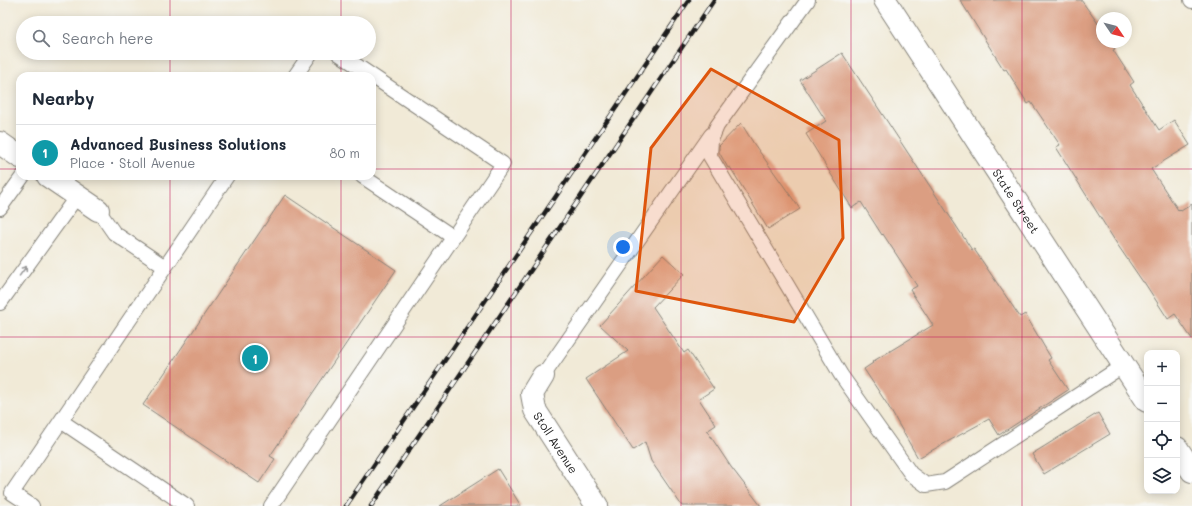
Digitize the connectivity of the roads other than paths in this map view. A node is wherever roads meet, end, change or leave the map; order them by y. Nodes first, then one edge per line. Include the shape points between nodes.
1 (808, 0) edge
2 (885, 0) edge
3 (306, 60) edge
4 (348, 60) edge
5 (298, 72) edge
6 (366, 72) edge
7 (376, 79) edge
8 (717, 126) junction
9 (0, 143) edge
10 (16, 153) edge
11 (20, 180) edge
12 (54, 180) edge
13 (224, 180) edge
14 (368, 180) edge
15 (77, 196) junction
16 (0, 208) edge
17 (98, 210) joint
18 (453, 237) junction
19 (165, 267) junction
20 (0, 303) edge
21 (1124, 365) junction
22 (542, 376) joint
23 (1144, 396) edge
24 (61, 421) junction
25 (1180, 453) edge
26 (1192, 471) edge
27 (32, 506) edge
28 (187, 506) edge
29 (271, 506) edge
30 (597, 506) edge

1 - 8 lane
2 - 21 street, State Street
3 - 5 lane
4 - 6 lane
7 - 18 lane via 503,164
8 - 21 lane via 711,140 710,156 841,375 911,474 926,485 945,482
8 - 22 lane
9 - 10 street
11 - 16 lane
12 - 15 street
13 - 19 lane
14 - 18 lane
15 - 17 street
20 -> 15 lane
17 - 19 lane via 114,232
18 - 29 lane
19 - 24 lane
21 - 23 street, State Street
22 - 30 street, Stoll Avenue via 532,394 535,410
24 - 27 lane via 12,493
24 - 28 lane
25 - 26 street

